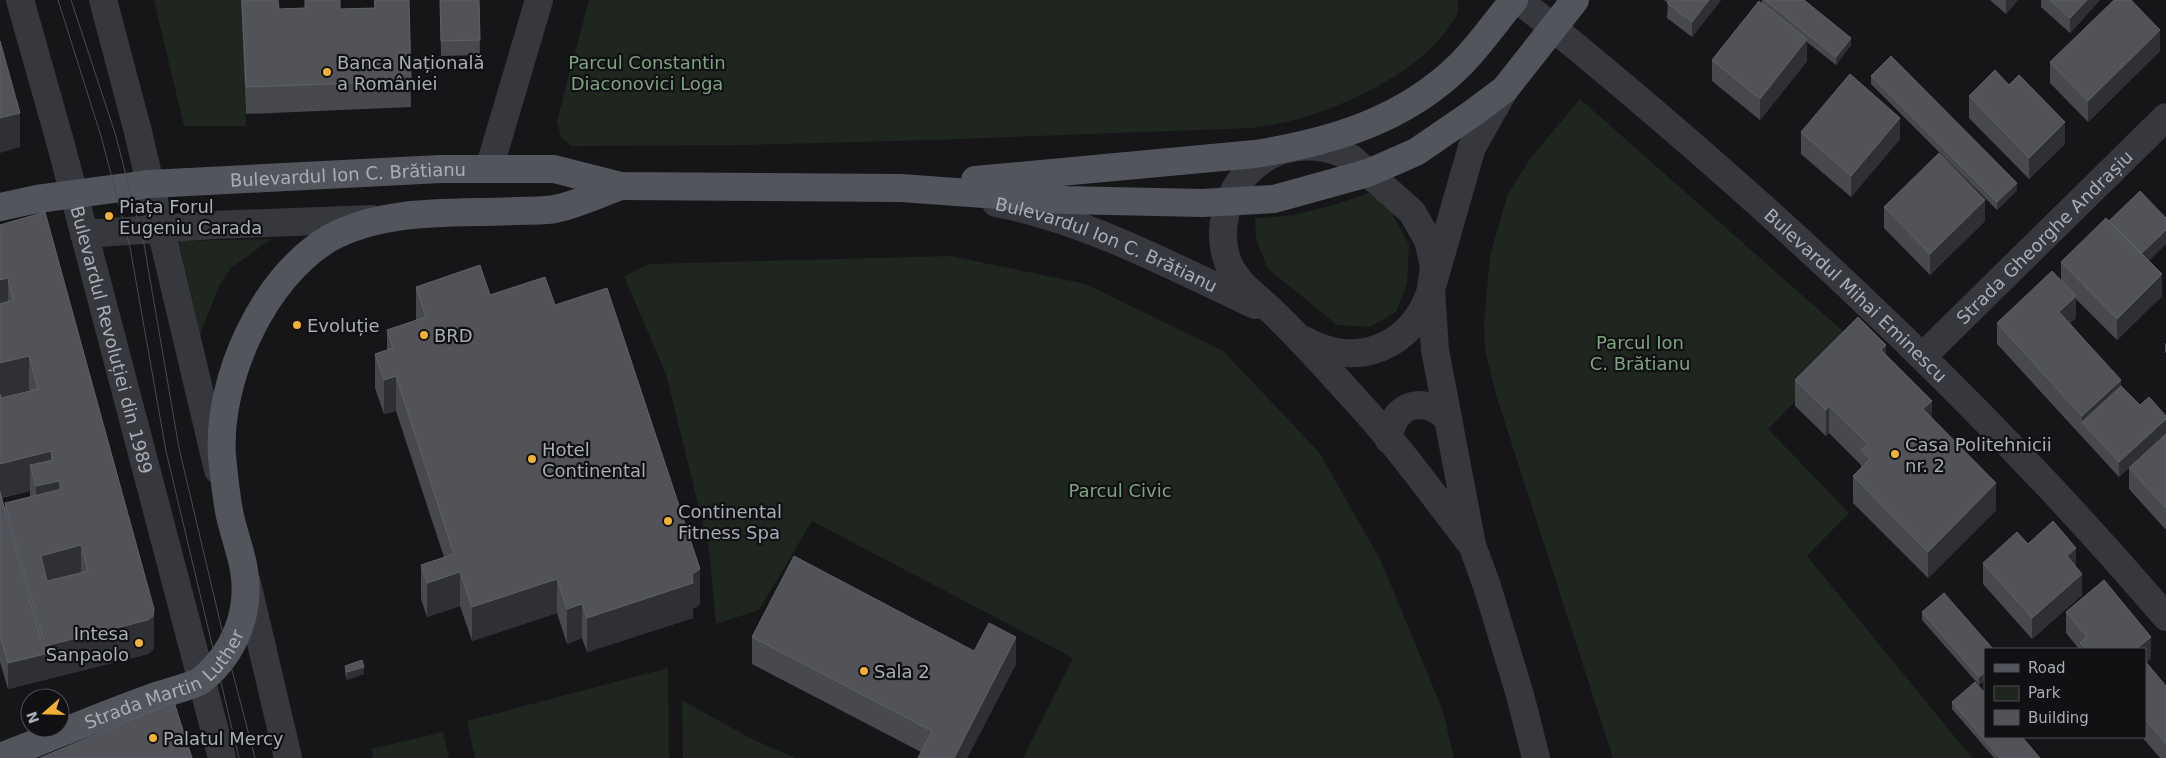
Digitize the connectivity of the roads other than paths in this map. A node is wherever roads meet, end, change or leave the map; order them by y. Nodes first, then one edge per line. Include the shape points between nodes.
1 (20, 0) edge
2 (103, 0) edge
3 (539, 0) edge
4 (1514, 0) edge
5 (1520, 0) edge
6 (1575, 0) edge
7 (1553, 27) junction
8 (1505, 88) junction
9 (2166, 117) edge
10 (1291, 148) junction
11 (490, 169) junction
12 (1368, 173) junction
13 (150, 184) junction
14 (621, 186) junction
15 (901, 188) junction
16 (74, 194) junction
17 (1228, 203) junction
18 (0, 207) edge
19 (388, 218) junction
20 (160, 229) junction
21 (84, 234) junction
22 (1431, 290) junction
23 (1276, 314) junction
24 (1923, 356) junction
25 (1448, 419) junction
26 (1389, 440) junction
27 (230, 515) junction
28 (1472, 545) junction
29 (244, 569) junction
30 (2166, 617) edge
31 (201, 680) junction
32 (0, 757) edge
33 (222, 758) edge
34 (288, 758) edge
35 (1536, 758) edge

1 - 16 street, Bulevardul Revoluției din 1989
2 - 13 street
3 - 11 street
4 - 10 main road, Bulevardul Ion C. Brătianu via 1461,64 1423,96 1368,125
5 - 7 street, Bulevardul Mihai Eminescu
6 - 7 main road, Bulevardul Ion C. Brătianu
7 - 8 main road, Bulevardul Ion C. Brătianu
7 - 24 street, Bulevardul Mihai Eminescu via 1689,141
8 - 12 main road, Bulevardul Ion C. Brătianu via 1416,152
8 - 22 street, Bulevardul Ion C. Brătianu via 1472,148
9 - 24 street, Strada Gheorghe Andrașiu
10 - 12 street, Bulevardul Ion C. Brătianu via 1310,146 1341,152
10 - 15 main road, Bulevardul Ion C. Brătianu via 1240,156
10 - 17 street, Bulevardul Ion C. Brătianu via 1271,155 1253,167 1238,183
11 - 13 main road, Bulevardul Ion C. Brătianu
11 - 14 main road, Bulevardul Ion C. Brătianu via 554,169
12 - 17 main road, Bulevardul Ion C. Brătianu via 1274,199
12 - 22 street, Bulevardul Ion C. Brătianu via 1407,206 1422,226 1433,257
13 - 16 main road, Bulevardul Ion C. Brătianu
13 - 20 street
14 - 15 main road, Bulevardul Ion C. Brătianu
14 - 19 main road, Bulevardul Ion C. Brătianu via 558,209
15 - 17 main road, Bulevardul Ion C. Brătianu via 1065,200
15 - 23 street, Bulevardul Ion C. Brătianu via 957,194 1067,222 1138,250
16 - 18 main road, Bulevardul Ion C. Brătianu
16 - 21 street, Bulevardul Revoluției din 1989
17 - 23 street, Bulevardul Ion C. Brătianu via 1223,236 1230,265 1242,284
19 - 20 street, Bulevardul Ion C. Brătianu
19 - 27 main road, Bulevardul Ion C. Brătianu via 356,225 321,245 299,262 262,306 254,321 234,369 224,418 222,455
20 - 21 street, Bulevardul Ion C. Brătianu
20 - 27 street
21 - 31 street, Bulevardul Revoluției din 1989
22 - 23 street via 1423,312 1409,329 1390,343 1364,353 1343,354 1317,347 1303,340
22 - 25 street, Bulevardul Ion C. Brătianu via 1434,350
23 - 26 street, Bulevardul Ion C. Brătianu via 1355,398
24 - 30 street, Bulevardul Mihai Eminescu via 2051,489
25 - 26 street via 1432,406 1413,406 1395,417 1390,426
25 - 28 street, Bulevardul Ion C. Brătianu
26 - 28 street, Bulevardul Ion C. Brătianu
27 - 29 main road
28 - 35 street, Bulevardul Ion C. Brătianu via 1498,622
29 - 31 main road, Strada Martin Luther via 245,606 239,630 227,651
29 - 34 street
31 - 32 main road, Strada Martin Luther
31 - 33 street, Bulevardul Revoluției din 1989

